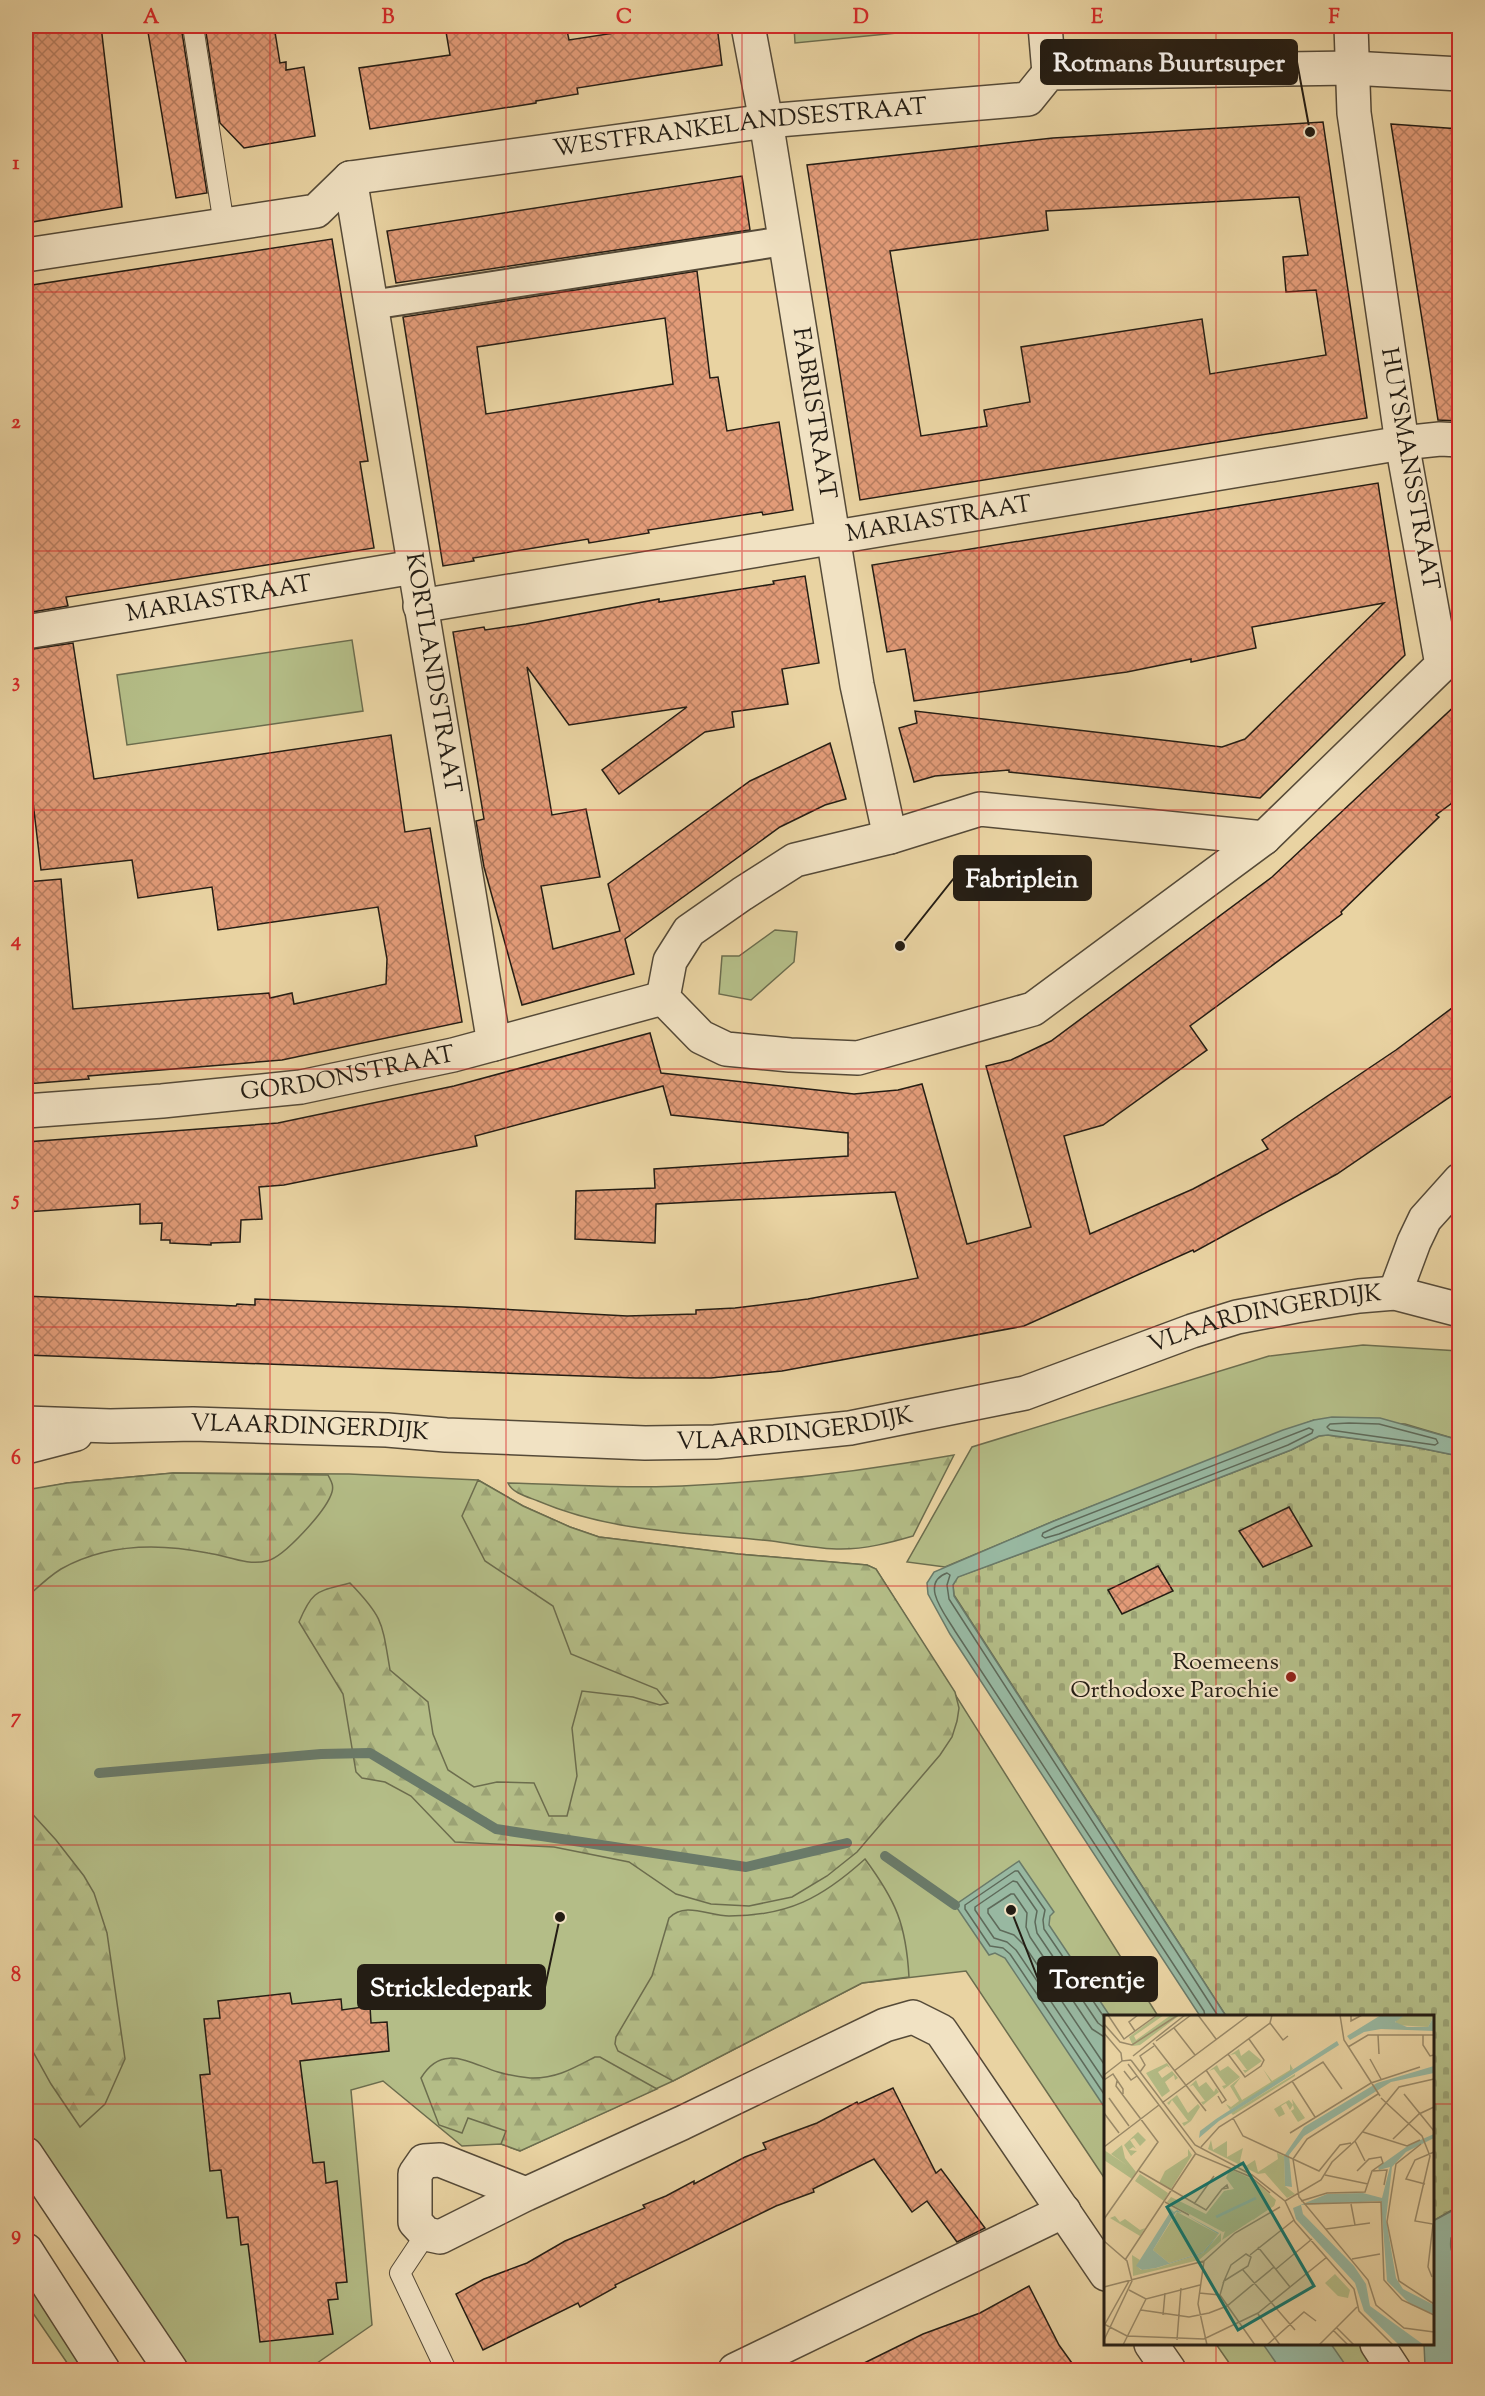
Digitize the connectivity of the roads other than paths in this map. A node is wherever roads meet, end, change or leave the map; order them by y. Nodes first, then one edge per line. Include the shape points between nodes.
1 (193, 26) edge
2 (747, 26) edge
3 (1045, 26) edge
4 (1351, 26) edge
5 (1351, 68) junction
6 (1049, 73) junction
7 (1460, 74) edge
8 (766, 121) junction
9 (350, 178) junction
10 (224, 225) junction
11 (784, 241) junction
12 (26, 255) edge
13 (371, 305) junction
14 (1460, 440) edge
15 (1402, 443) junction
16 (831, 537) junction
17 (414, 567) junction
18 (420, 606) junction
19 (26, 632) edge
20 (1451, 671) edge
21 (890, 837) junction
22 (1264, 838) junction
23 (663, 998) junction
24 (494, 1044) junction
25 (26, 1112) edge
26 (1460, 1180) edge
27 (1395, 1293) junction
28 (1460, 1310) edge
29 (26, 1423) edge
30 (110, 1426) junction
31 (26, 1447) edge
32 (26, 2154) edge
33 (526, 2194) junction
34 (1064, 2211) junction
35 (426, 2234) junction
36 (26, 2250) edge
37 (1104, 2271) edge
38 (1152, 2345) edge
39 (1378, 2345) edge
40 (102, 2370) edge
41 (171, 2370) edge
42 (446, 2370) edge
43 (735, 2370) edge
44 (1169, 2370) edge
45 (1394, 2370) edge

1 - 10 lane
2 - 8 street, FABRISTRAAT
3 - 6 street
4 - 5 street, HUYSMANSSTRAAT
5 - 6 street
5 - 7 street
5 - 15 street, HUYSMANSSTRAAT via 1354,113
6 - 8 street, WESTFRANKELANDSESTRAAT via 1028,99
8 - 9 street, WESTFRANKELANDSESTRAAT
8 - 11 street, FABRISTRAAT
9 - 10 street via 316,211
9 - 13 street, KORTLANDSTRAAT
10 - 12 street
11 - 13 street
11 - 16 street, FABRISTRAAT
13 - 17 street, KORTLANDSTRAAT
14 - 15 street, MARIASTRAAT
15 - 16 street, MARIASTRAAT
15 - 20 street, HUYSMANSSTRAAT
16 - 18 street, MARIASTRAAT
16 - 21 street, FABRISTRAAT via 856,685
17 - 18 street, KORTLANDSTRAAT
17 - 19 street, MARIASTRAAT
18 - 24 street, KORTLANDSTRAAT
20 - 22 street, HUYSMANSSTRAAT
21 - 22 street via 980,809
21 - 23 street via 795,860 742,894 690,931 670,961
22 - 23 street, HUYSMANSSTRAAT via 1033,1009 858,1058 726,1049 700,1037
23 - 24 street, GORDONSTRAAT
24 - 25 street, GORDONSTRAAT via 301,1087
26 - 27 street via 1425,1219
27 - 28 street, VLAARDINGERDIJK
27 - 30 street, VLAARDINGERDIJK via 1237,1317 1014,1395 850,1428 715,1442 645,1443 193,1424
29 - 30 street, VLAARDINGERDIJK
30 - 31 street, VLAARDINGERDIJK
32 - 41 street
33 - 34 street via 885,2025 912,2018 941,2031
33 - 35 street via 440,2237
33 - 35 street via 440,2160 423,2161 415,2174 415,2222
34 - 37 street
34 - 43 street
35 - 42 lane via 400,2273
36 - 40 street
38 - 44 street
39 - 45 street

